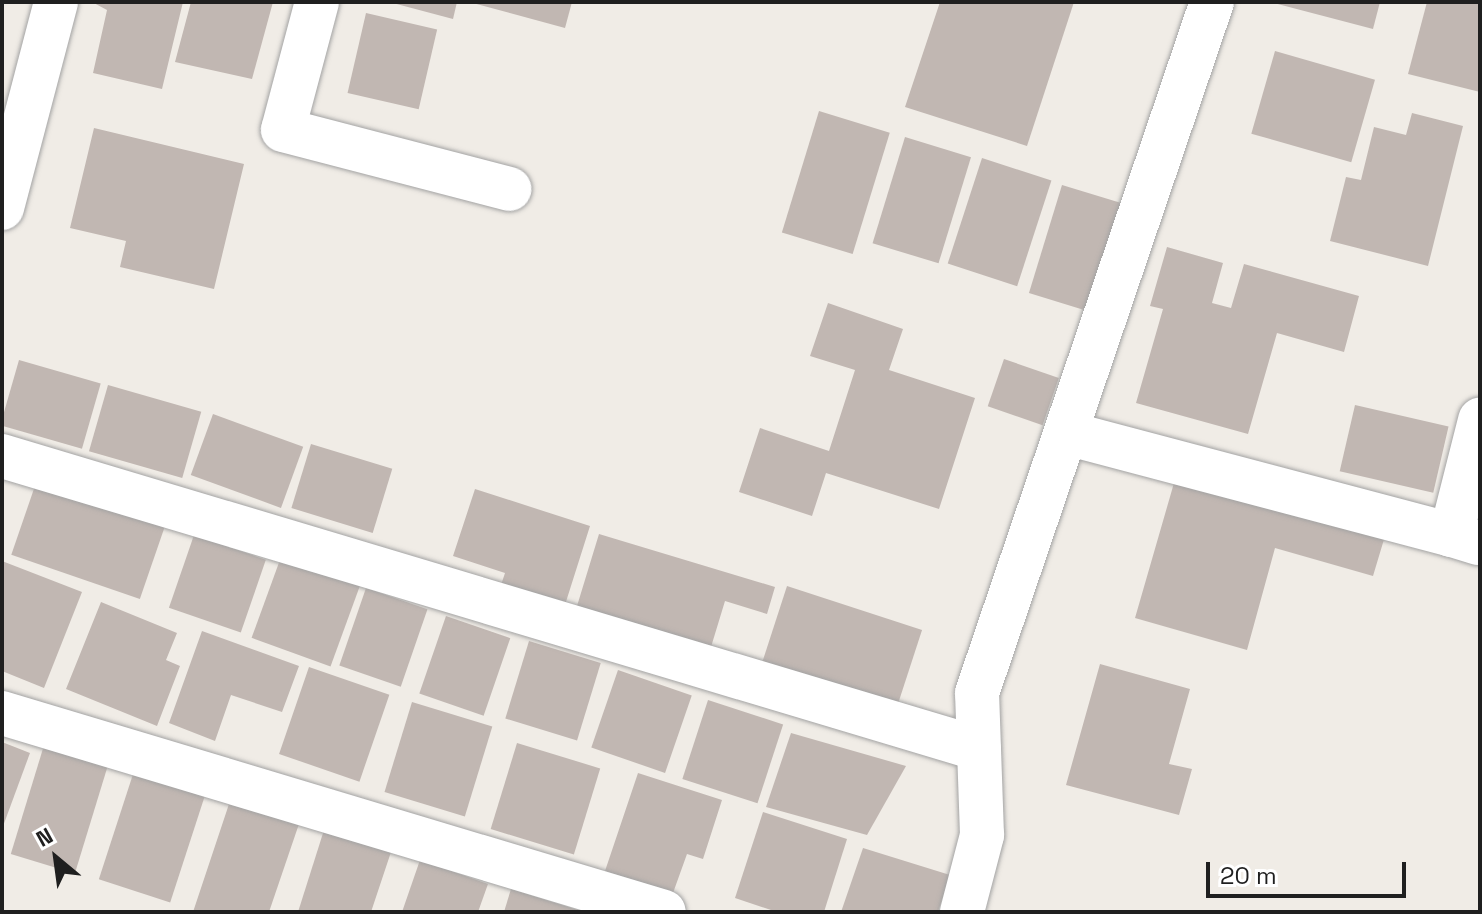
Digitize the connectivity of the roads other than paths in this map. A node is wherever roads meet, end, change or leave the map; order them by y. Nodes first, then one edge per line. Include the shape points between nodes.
1 (56, 2) edge
2 (317, 2) edge
3 (1212, 2) edge
4 (509, 189) dead end
5 (2, 208) edge
6 (1480, 420) edge
7 (1070, 434) junction
8 (2, 456) edge
9 (1466, 540) edge
10 (2, 713) edge
11 (979, 749) junction
12 (664, 912) edge
13 (962, 912) edge

1 - 5 street
2 - 4 street via 283,130
3 - 7 street
6 - 9 street
7 - 9 street
7 - 11 street via 977,693
8 - 11 street
10 - 12 street
11 - 13 street via 982,835

